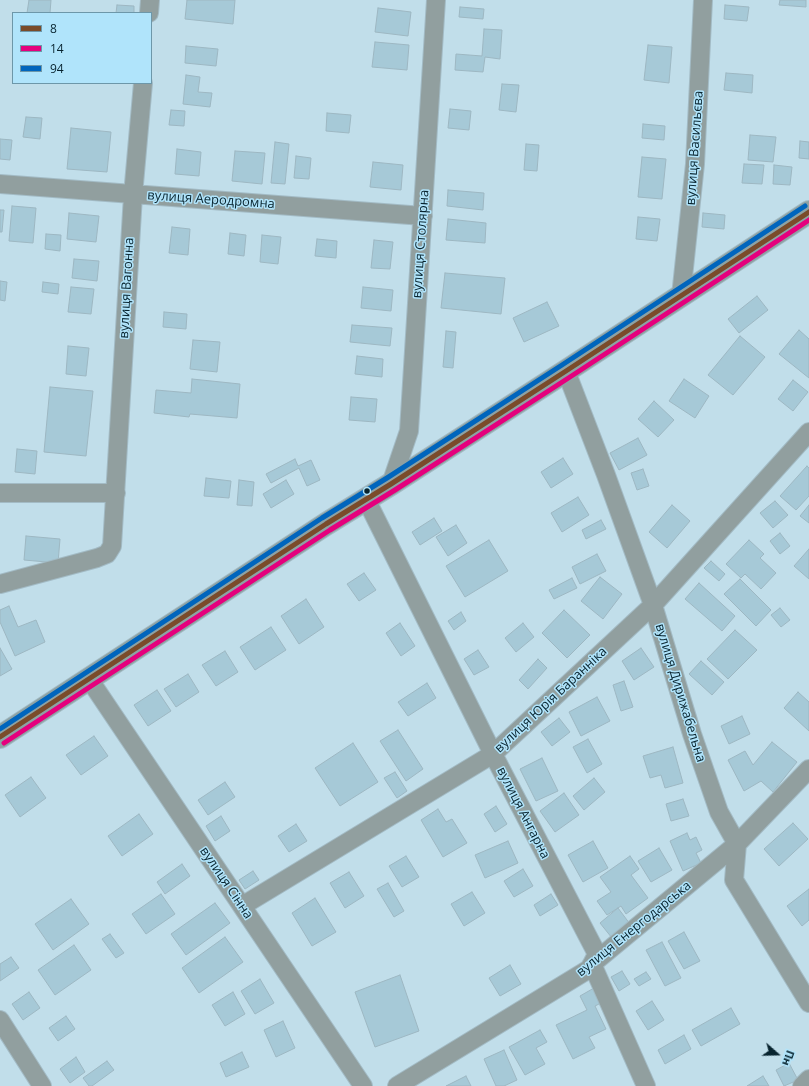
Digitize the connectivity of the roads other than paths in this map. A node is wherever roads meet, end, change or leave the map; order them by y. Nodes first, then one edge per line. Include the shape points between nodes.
1 (150, 0) edge
2 (436, 0) edge
3 (704, 0) edge
4 (149, 12) edge
5 (143, 84) edge
6 (0, 184) edge
7 (133, 195) junction
8 (809, 212) edge
9 (423, 216) junction
10 (681, 296) junction
11 (566, 372) junction
12 (809, 432) edge
13 (391, 484) junction
14 (0, 493) edge
15 (116, 493) junction
16 (366, 499) junction
17 (0, 584) edge
18 (653, 605) junction
19 (89, 679) junction
20 (0, 736) edge
21 (493, 754) junction
22 (809, 769) edge
23 (737, 844) junction
24 (242, 906) junction
25 (592, 964) junction
26 (809, 1003) edge
27 (0, 1020) edge
28 (809, 1079) edge
29 (42, 1086) edge
30 (362, 1086) edge
31 (397, 1086) edge
32 (646, 1086) edge
33 (802, 1086) edge

1 - 4 street
2 - 9 street, вулиця Столярна
3 - 10 street, вулиця Васильєва via 696,164
5 - 7 street, вулиця Вагонна
6 - 7 street, вулиця Аеродромна
7 - 9 street, вулиця Аеродромна
7 - 15 street, вулиця Вагонна
8 - 10 main road
9 - 13 street, вулиця Столярна via 409,431
10 - 11 main road
11 - 13 main road
11 - 18 street, вулиця Дирижабельна
12 - 18 street, вулиця Юрія Баранніка
13 - 16 main road
14 - 15 street
15 - 17 street, вулиця Вагонна via 112,546 106,554
16 - 19 main road
16 - 21 street, вулиця Ангарна
18 - 21 street, вулиця Юрія Баранніка
18 - 23 street, вулиця Дирижабельна via 692,734 720,812
19 - 20 main road
19 - 24 street, вулиця Сінна
21 - 24 street, вулиця Юрія Баранніка
21 - 25 street, вулиця Ангарна via 597,954
22 - 23 street, вулиця Енергодарська
23 - 25 street, вулиця Енергодарська
23 - 26 street via 734,880
24 - 30 street, вулиця Сінна
25 - 31 street, вулиця Енергодарська via 589,969
25 - 32 street, вулиця Ангарна
27 - 29 street
28 - 33 street

